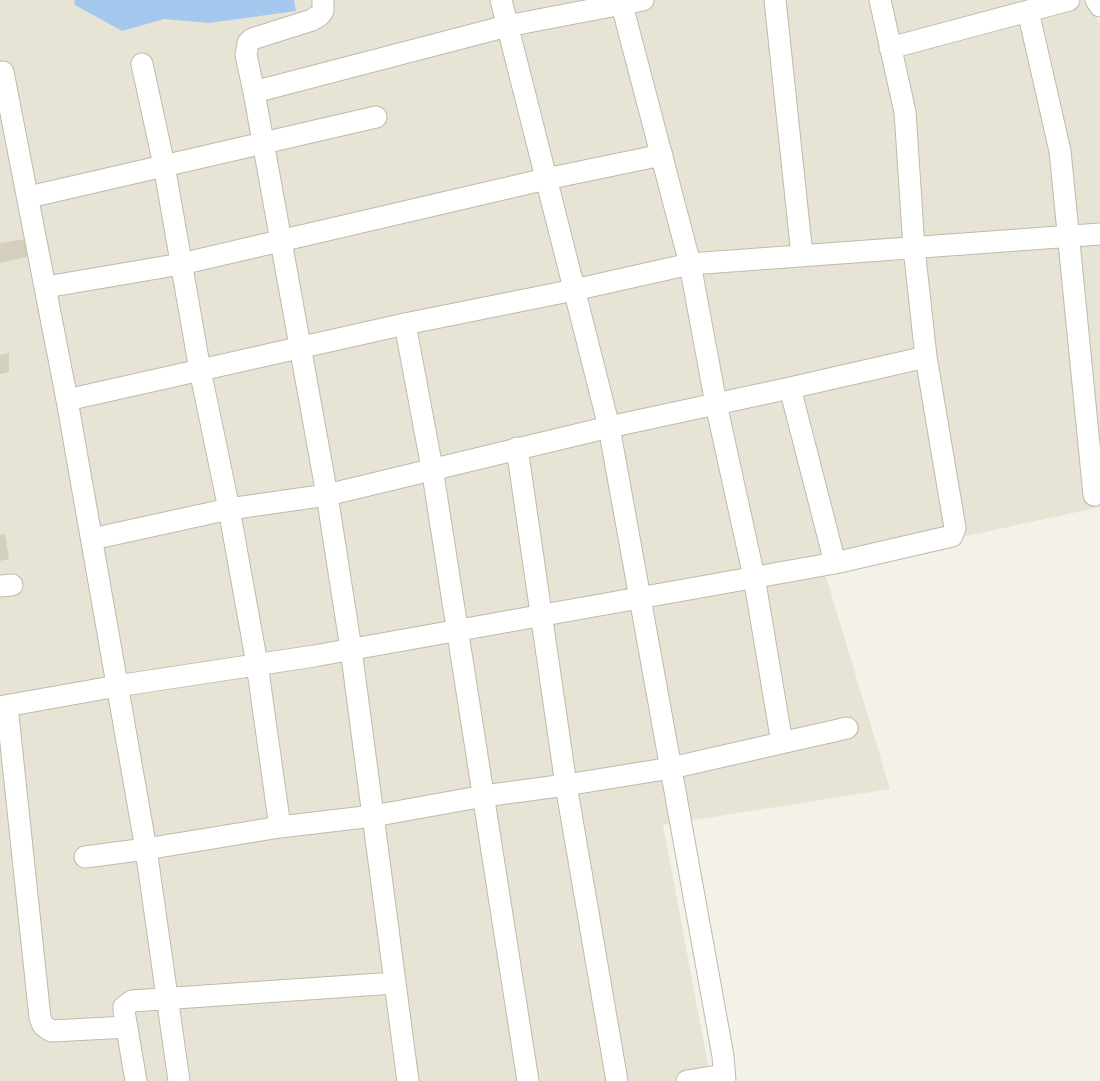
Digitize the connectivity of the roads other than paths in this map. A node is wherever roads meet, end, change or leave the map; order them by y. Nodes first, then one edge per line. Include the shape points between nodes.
1 (322, 0) edge
2 (501, 0) edge
3 (775, 0) edge
4 (880, 0) edge
5 (1069, 0) edge
6 (1096, 0) edge
7 (636, 1) edge
8 (1100, 6) edge
9 (1028, 11) junction
10 (507, 26) junction
11 (890, 48) junction
12 (142, 64) dead end
13 (3, 72) dead end
14 (254, 92) junction
15 (376, 117) dead end
16 (7, 126) edge
17 (263, 142) junction
18 (662, 155) junction
19 (164, 166) junction
20 (546, 179) junction
21 (29, 197) junction
22 (1100, 234) edge
23 (1068, 236) junction
24 (281, 241) junction
25 (914, 248) junction
26 (802, 256) junction
27 (181, 264) junction
28 (690, 264) junction
29 (46, 288) junction
30 (574, 290) junction
31 (405, 324) junction
32 (300, 348) junction
33 (926, 357) junction
34 (200, 370) junction
35 (790, 388) junction
36 (67, 400) junction
37 (716, 404) junction
38 (609, 427) junction
39 (517, 448) junction
40 (432, 468) junction
41 (327, 495) junction
42 (1094, 495) dead end
43 (229, 509) junction
44 (92, 539) junction
45 (835, 563) junction
46 (754, 577) junction
47 (640, 598) junction
48 (540, 615) junction
49 (458, 630) junction
50 (351, 649) junction
51 (257, 664) junction
52 (117, 686) junction
53 (4, 707) edge
54 (848, 728) dead end
55 (782, 743) junction
56 (671, 768) junction
57 (566, 785) junction
58 (484, 796) junction
59 (373, 816) junction
60 (280, 826) junction
61 (146, 849) junction
62 (85, 857) dead end
63 (395, 983) junction
64 (167, 999) junction
65 (127, 1027) junction
66 (725, 1078) edge
67 (136, 1081) edge
68 (179, 1081) edge
69 (408, 1081) edge
70 (528, 1081) edge
71 (617, 1081) edge
72 (687, 1081) edge

1 - 14 street via 323,11 316,18 248,43 246,55
2 - 10 street
3 - 26 street
4 - 11 street
5 - 9 street
6 - 8 street
7 - 10 street
7 - 18 street
9 - 11 street
9 - 23 street via 1060,151
10 - 14 street
10 - 20 street
11 - 25 street via 905,112
12 - 19 street
13 - 16 street
14 - 17 street
15 - 17 street
16 - 21 street
17 - 19 street
17 - 24 street
18 - 20 street
18 - 28 street
19 - 21 street
19 - 27 street
20 - 24 street
20 - 30 street
21 - 29 street
22 - 23 street
23 - 25 street
23 - 42 street
24 - 27 street
24 - 32 street
25 - 26 street
25 - 33 street
26 - 28 street
27 - 29 street
27 - 34 street
28 - 30 street
28 - 37 street
29 - 36 street
30 - 31 street
30 - 38 street
31 - 32 street
31 - 40 street
32 - 34 street
32 - 41 street
33 - 35 street
33 - 45 street via 954,534 950,538
34 - 36 street
34 - 43 street
35 - 37 street
35 - 45 street
36 - 44 street
37 - 38 street
37 - 46 street
38 - 39 street
38 - 47 street
39 - 40 street
39 - 48 street
40 - 41 street
40 - 49 street
41 - 43 street
41 - 50 street
43 - 44 street
43 - 51 street
44 - 52 street
45 - 46 street
46 - 47 street
46 - 55 street
47 - 48 street
47 - 56 street
48 - 49 street
48 - 57 street
49 - 50 street
49 - 58 street
50 - 51 street
50 - 59 street
51 - 52 street
51 - 60 street
52 - 53 street
52 - 61 street
53 - 65 street via 40,1018 43,1025 52,1031
54 - 55 street
55 - 56 street
56 - 57 street
56 - 66 street
57 - 58 street
57 - 71 street
58 - 59 street
58 - 70 street
59 - 60 street
59 - 63 street
60 - 61 street
61 - 62 street
61 - 64 street
63 - 64 street
63 - 69 street
64 - 65 street via 127,1003 124,1006
64 - 68 street
65 - 67 street
66 - 72 street

